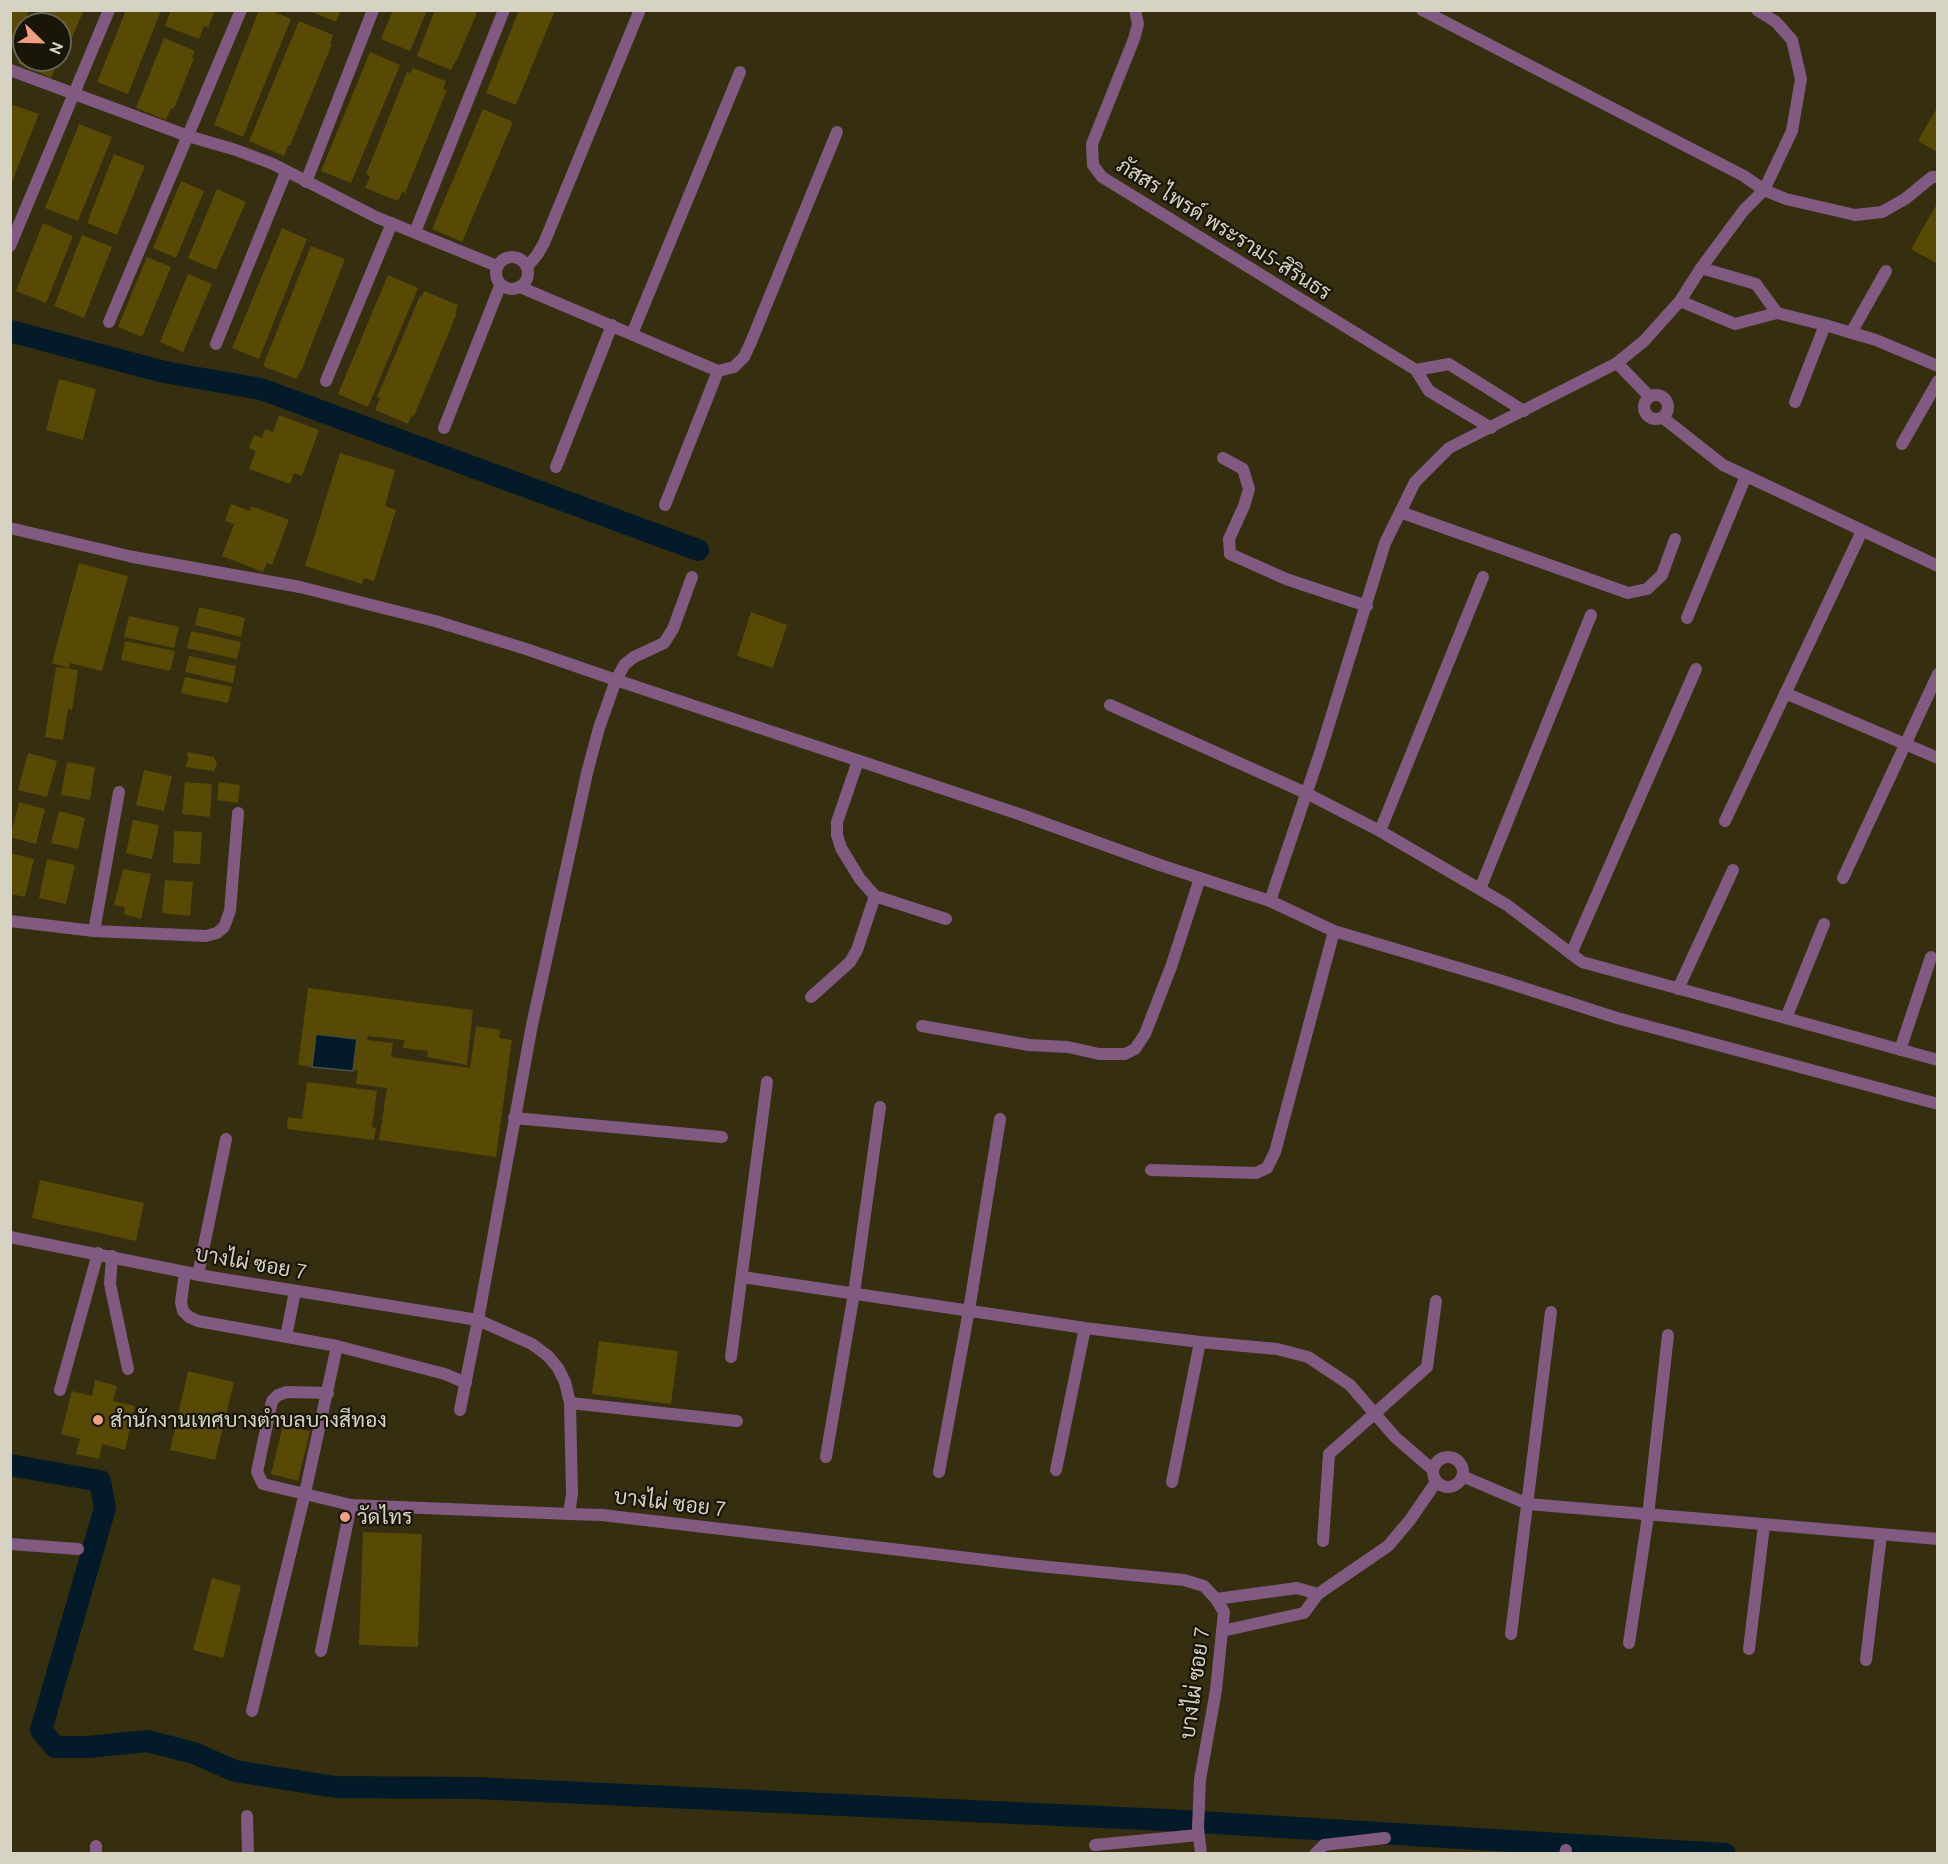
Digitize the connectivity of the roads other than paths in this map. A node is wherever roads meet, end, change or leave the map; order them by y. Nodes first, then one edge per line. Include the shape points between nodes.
1 (109, 10) edge
2 (241, 10) edge
3 (373, 10) edge
4 (504, 10) edge
5 (1135, 10) edge
6 (1422, 10) edge
7 (1757, 10) edge
8 (639, 12) edge
9 (10, 70) edge
10 (740, 72) dead end
11 (75, 94) junction
12 (837, 132) dead end
13 (188, 136) junction
14 (286, 172) junction
15 (1938, 177) edge
16 (306, 182) junction
17 (1764, 190) junction
18 (392, 223) junction
19 (415, 232) junction
20 (10, 246) edge
21 (497, 266) junction
22 (527, 267) junction
23 (1701, 268) junction
24 (1886, 271) dead end
25 (500, 286) junction
26 (520, 287) junction
27 (1680, 301) junction
28 (1777, 314) junction
29 (109, 322) dead end
30 (612, 325) junction
31 (1825, 325) junction
32 (1851, 333) junction
33 (632, 334) junction
34 (216, 344) dead end
35 (1617, 363) junction
36 (1938, 366) edge
37 (1416, 370) junction
38 (718, 371) junction
39 (326, 381) dead end
40 (1938, 381) edge
41 (1795, 402) dead end
42 (1524, 411) junction
43 (444, 428) dead end
44 (1491, 428) junction
45 (1902, 444) dead end
46 (1223, 458) dead end
47 (556, 467) dead end
48 (1746, 476) junction
49 (665, 505) dead end
50 (1400, 513) junction
51 (10, 528) edge
52 (1863, 531) junction
53 (1675, 538) dead end
54 (1938, 566) edge
55 (692, 577) dead end
56 (1482, 577) dead end
57 (1367, 606) junction
58 (1591, 615) dead end
59 (1687, 618) dead end
60 (1696, 669) dead end
61 (1938, 674) edge
62 (616, 680) junction
63 (1785, 693) junction
64 (1110, 705) dead end
65 (1904, 744) junction
66 (1938, 758) edge
67 (858, 761) junction
68 (119, 792) dead end
69 (1306, 793) junction
70 (238, 813) dead end
71 (1725, 821) dead end
72 (1380, 831) junction
73 (1733, 870) dead end
74 (1200, 878) junction
75 (1843, 878) dead end
76 (1480, 889) junction
77 (875, 896) junction
78 (1270, 901) junction
79 (946, 919) dead end
80 (10, 921) edge
81 (1824, 924) dead end
82 (94, 931) junction
83 (1334, 931) junction
84 (1571, 954) junction
85 (1931, 957) dead end
86 (1678, 989) junction
87 (811, 997) dead end
88 (1786, 1018) junction
89 (922, 1026) dead end
90 (1900, 1050) junction
91 (1938, 1060) edge
92 (767, 1082) dead end
93 (1938, 1104) edge
94 (880, 1107) dead end
95 (514, 1118) junction
96 (1000, 1119) dead end
97 (722, 1137) dead end
98 (226, 1139) dead end
99 (1151, 1170) dead end
100 (10, 1237) edge
101 (98, 1253) junction
102 (112, 1256) junction
103 (192, 1273) junction
104 (742, 1277) junction
105 (295, 1291) junction
106 (854, 1293) junction
107 (1436, 1301) dead end
108 (969, 1310) junction
109 (1551, 1312) dead end
110 (478, 1320) junction
111 (1084, 1328) junction
112 (1668, 1335) dead end
113 (286, 1337) junction
114 (1200, 1342) junction
115 (337, 1346) junction
116 (731, 1357) dead end
117 (128, 1369) dead end
118 (466, 1383) junction
119 (60, 1390) dead end
120 (328, 1393) junction
121 (570, 1403) junction
122 (460, 1410) dead end
123 (1374, 1412) junction
124 (737, 1421) dead end
125 (826, 1457) dead end
126 (1056, 1470) dead end
127 (939, 1472) dead end
128 (1435, 1476) junction
129 (1462, 1476) junction
130 (1172, 1482) dead end
131 (305, 1493) junction
132 (1528, 1504) junction
133 (351, 1505) junction
134 (569, 1514) junction
135 (1648, 1516) junction
136 (1764, 1526) junction
137 (1881, 1535) junction
138 (1938, 1539) edge
139 (1323, 1541) dead end
140 (11, 1545) edge
141 (78, 1549) dead end
142 (1317, 1594) junction
143 (1216, 1599) junction
144 (1222, 1631) junction
145 (1511, 1634) dead end
146 (1629, 1643) dead end
147 (1749, 1649) dead end
148 (321, 1651) dead end
149 (1866, 1659) dead end
150 (252, 1711) dead end
151 (248, 1816) dead end
152 (1198, 1831) junction
153 (1385, 1838) dead end
154 (1095, 1845) dead end
155 (248, 1854) edge
156 (1201, 1854) edge
157 (1315, 1854) edge

1 - 11 street
2 - 13 street
3 - 16 street
4 - 19 street
5 - 37 street, ภัสสร ไพรด์ พระราม5-สิรินธร via 1138,24 1134,39 1092,144 1093,165 1102,177
6 - 17 street
7 - 17 street via 1776,22 1792,40 1801,79 1792,131
8 - 22 street via 544,243
9 - 11 street
10 - 33 street
11 - 13 street
11 - 20 street
12 - 38 street via 744,357 734,367
13 - 14 street via 236,150
13 - 29 street
14 - 16 street
14 - 34 street
15 - 17 street via 1932,177 1882,212 1855,215
16 - 18 street
17 - 23 street
18 - 19 street
18 - 39 street
19 - 21 street
21 - 22 street via 501,260 515,257
21 - 25 street via 495,273
22 - 26 street via 528,276
23 - 27 street
23 - 28 street via 1756,284
24 - 32 street
25 - 26 street via 514,290
25 - 43 street
26 - 30 street
27 - 28 street via 1735,324
27 - 35 street via 1644,341
28 - 31 street
30 - 33 street
30 - 47 street
31 - 32 street
31 - 41 street
32 - 36 street
33 - 38 street
35 - 42 street
35 - 48 street via 1649,396 1643,407 1645,413 1656,419 1662,417 1723,465
37 - 42 street via 1449,364
37 - 44 street via 1429,391
38 - 49 street
40 - 45 street
42 - 44 street
44 - 50 street via 1449,448 1415,482
46 - 57 street via 1243,469 1249,489 1229,539 1230,554 1286,579
48 - 52 street
48 - 59 street
50 - 53 street via 1628,593 1647,589 1662,575
50 - 57 street via 1385,543
51 - 62 street via 133,557 300,587 424,618
52 - 54 street
52 - 63 street
55 - 62 street via 664,643 634,657
56 - 72 street
57 - 69 street
58 - 76 street
60 - 84 street
61 - 65 street
62 - 67 street
62 - 95 street via 587,773
63 - 65 street
63 - 71 street
64 - 69 street
65 - 66 street
65 - 75 street
67 - 74 street
67 - 77 street via 837,822 837,835 860,879
68 - 82 street
69 - 72 street
69 - 78 street
70 - 82 street via 230,911 217,933 206,936
72 - 76 street
73 - 86 street
74 - 78 street
74 - 89 street via 1171,967 1145,1034 1135,1049 1125,1054 1099,1054
76 - 84 street via 1507,904
77 - 79 street
77 - 87 street via 850,962
78 - 83 street
80 - 82 street
81 - 88 street
83 - 93 street via 1617,1018
83 - 99 street via 1275,1152 1267,1168 1256,1173
84 - 86 street via 1582,962
85 - 90 street
86 - 88 street
88 - 90 street
90 - 91 street
92 - 104 street
94 - 106 street
95 - 97 street
95 - 110 street
96 - 108 street
98 - 103 street
100 - 101 street, บางไผ่ ซอย 7
101 - 102 street, บางไผ่ ซอย 7
101 - 119 street
102 - 103 street, บางไผ่ ซอย 7
102 - 117 street via 110,1284
103 - 105 street, บางไผ่ ซอย 7
103 - 113 street via 182,1302 189,1317
104 - 106 street
104 - 116 street
105 - 110 street, บางไผ่ ซอย 7
105 - 113 street
106 - 108 street
106 - 125 street
107 - 123 street via 1427,1366
108 - 111 street
108 - 127 street
109 - 132 street
110 - 118 street
110 - 121 street, บางไผ่ ซอย 7 via 532,1344 548,1356 565,1382
111 - 114 street
111 - 126 street
112 - 135 street
113 - 115 street
114 - 123 street via 1277,1349 1308,1358 1350,1385
114 - 130 street
115 - 118 street
115 - 120 street
118 - 122 street
120 - 131 street
120 - 131 street via 287,1392 273,1401 257,1472 259,1478 263,1484
121 - 124 street
121 - 134 street, บางไผ่ ซอย 7
123 - 128 street
123 - 139 street via 1329,1454
128 - 129 street via 1448,1487
128 - 129 street via 1440,1459 1446,1457 1461,1465
128 - 142 street via 1410,1521 1388,1546
129 - 132 street
131 - 133 street
131 - 150 street
132 - 135 street
132 - 145 street
133 - 134 street
133 - 148 street
134 - 143 street, บางไผ่ ซอย 7 via 1184,1580 1204,1586
135 - 136 street
135 - 146 street
136 - 137 street
136 - 147 street
137 - 138 street
137 - 149 street
140 - 141 street
142 - 143 street via 1297,1588
142 - 144 street via 1304,1613
143 - 144 street, บางไผ่ ซอย 7 via 1224,1612
144 - 152 street, บางไผ่ ซอย 7 via 1200,1780
151 - 155 street
152 - 154 street
152 - 156 street, บางไผ่ ซอย 7
153 - 157 street via 1324,1845

